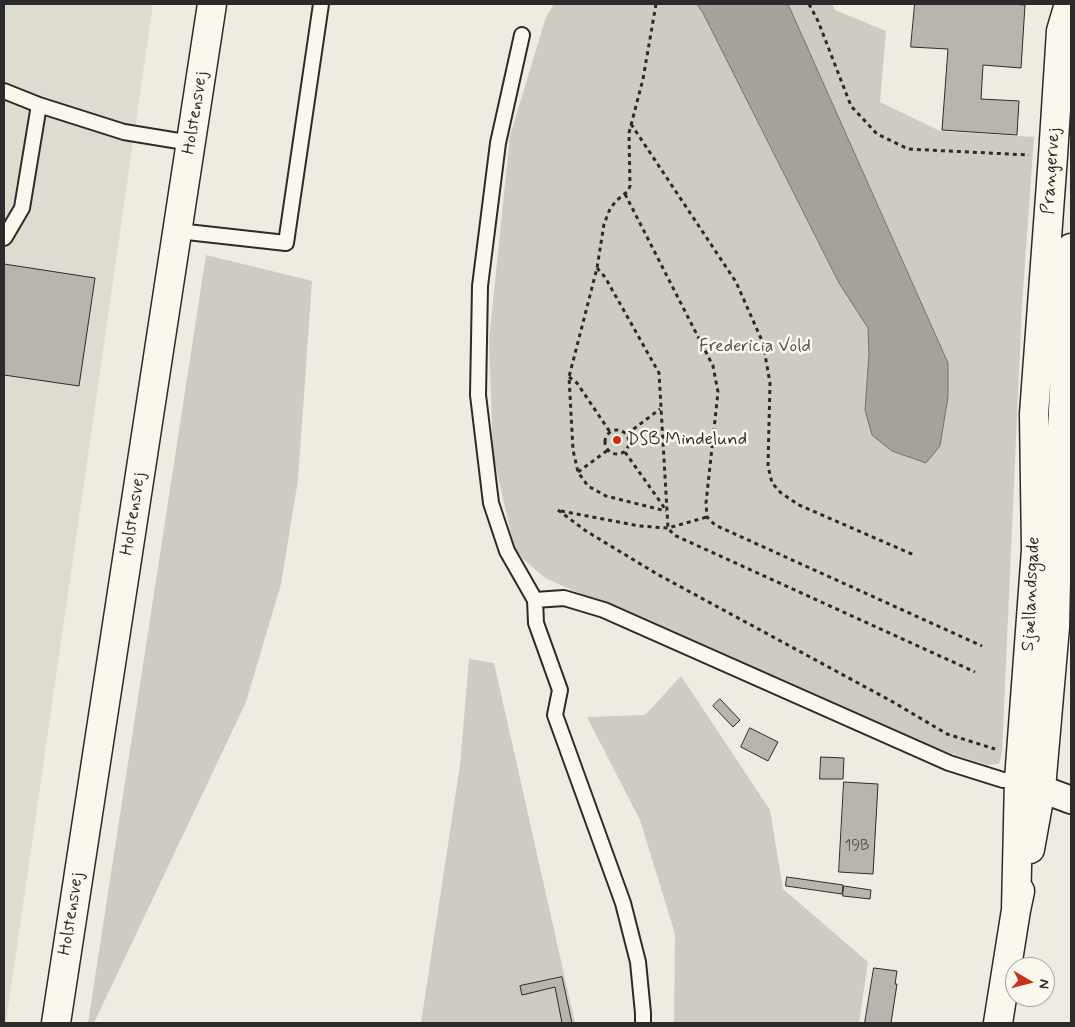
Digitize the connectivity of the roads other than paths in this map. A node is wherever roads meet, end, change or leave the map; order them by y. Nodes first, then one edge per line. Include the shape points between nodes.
1 (212, 4) edge
2 (321, 4) edge
3 (1069, 4) edge
4 (522, 35) dead end
5 (4, 91) edge
6 (39, 105) junction
7 (191, 143) junction
8 (178, 231) junction
9 (4, 238) edge
10 (1071, 254) edge
11 (1044, 279) junction
12 (1070, 299) edge
13 (535, 600) junction
14 (1030, 784) junction
15 (1071, 800) edge
16 (56, 1023) edge
17 (643, 1023) edge
18 (998, 1023) edge

1 - 7 street, Holstensvej
2 - 8 lane via 286,243
3 - 11 street, Prangervej via 1061,31
4 - 13 lane via 498,143 482,276 478,395 491,503 507,551
5 - 6 lane
6 - 7 lane via 124,132
6 - 9 lane via 22,208
7 - 8 street, Holstensvej
8 - 16 street, Holstensvej
10 - 11 street
10 - 12 street, Sjællandsgade
11 - 12 street
11 - 14 street, Sjællandsgade via 1034,414 1036,550
12 - 14 street, Sjællandsgade via 1054,627
13 - 14 lane via 564,598 604,610 949,764
13 - 17 lane via 536,623 560,690 555,715 623,903 638,962
14 - 15 street
14 - 18 street, Sjællandsgade via 1034,833 1016,910

